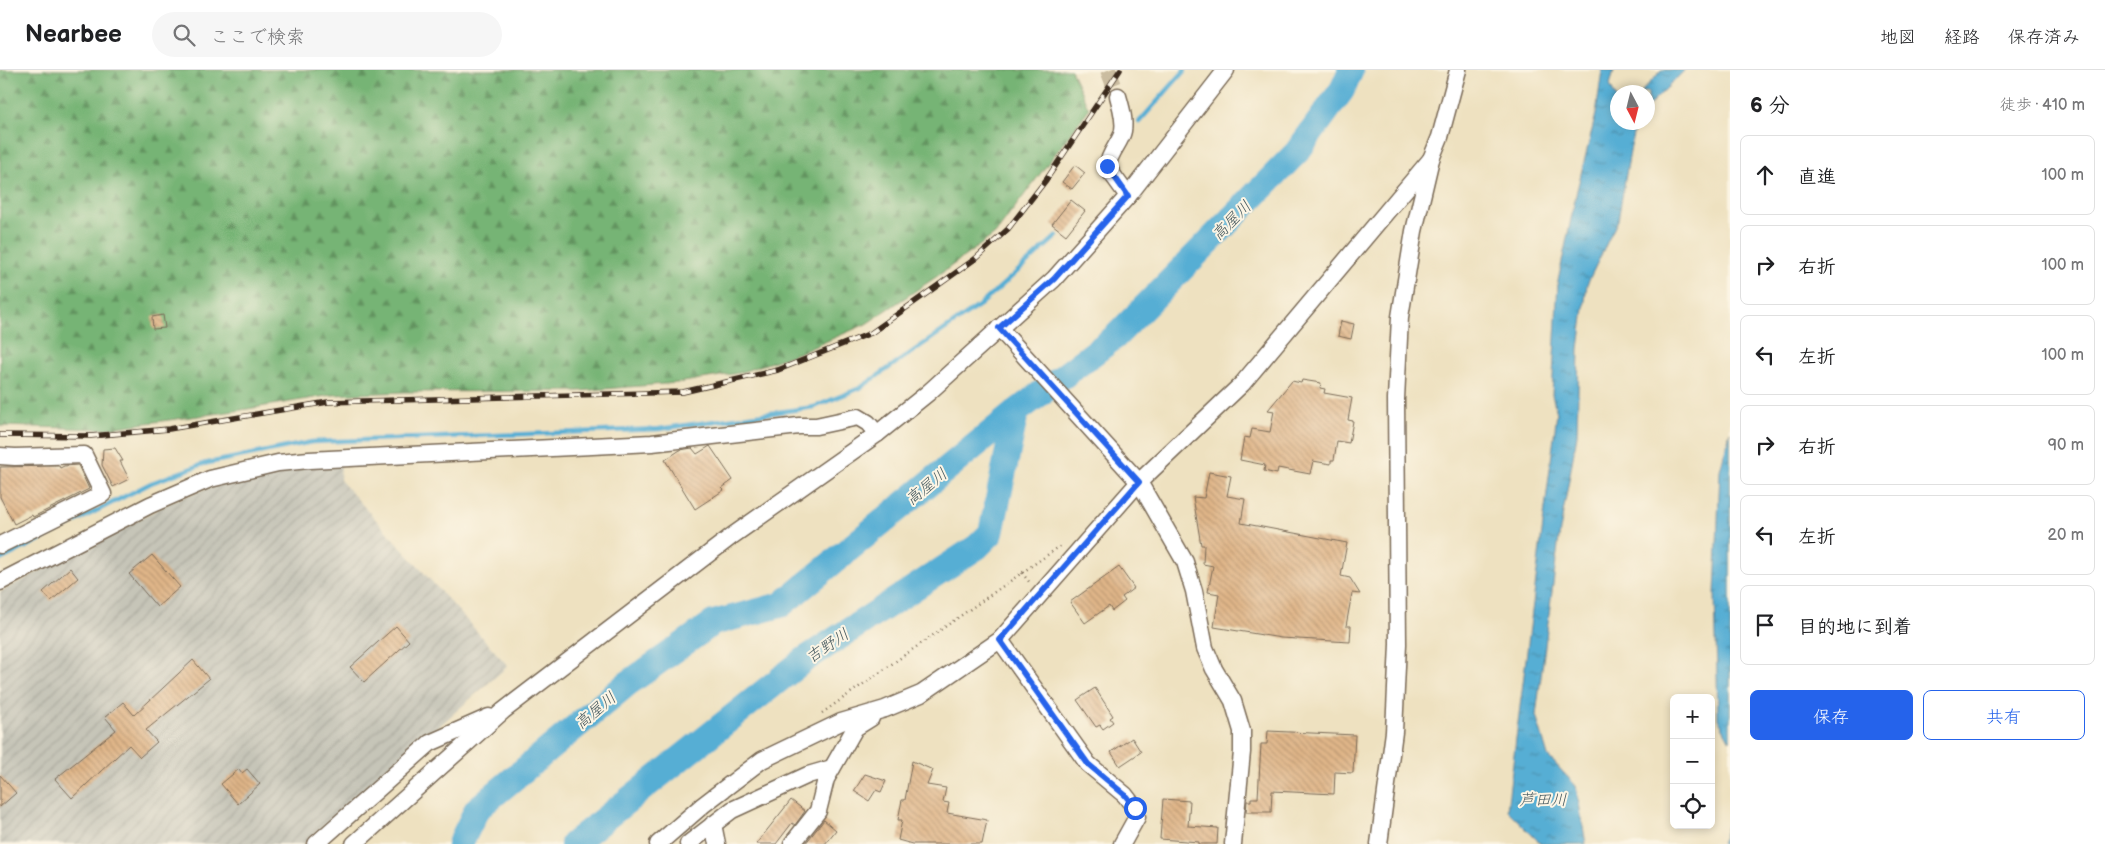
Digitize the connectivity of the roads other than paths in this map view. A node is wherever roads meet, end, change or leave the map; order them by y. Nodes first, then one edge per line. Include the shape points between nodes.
1 (1226, 70) edge
2 (1458, 70) edge
3 (1118, 96) tunnel mouth
4 (1431, 159) junction
5 (1128, 196) junction
6 (999, 328) junction
7 (876, 434) junction
8 (0, 456) edge
9 (1137, 480) junction
10 (0, 545) edge
11 (0, 582) edge
12 (1000, 640) junction
13 (885, 709) junction
14 (503, 711) junction
15 (832, 768) junction
16 (713, 824) junction
17 (1377, 842) edge
18 (316, 844) edge
19 (354, 844) edge
20 (658, 844) edge
21 (688, 844) edge
22 (717, 844) edge
23 (792, 844) edge
24 (1122, 844) edge
25 (1233, 844) edge

1 - 5 street
2 - 4 street
3 - 5 street via 1124,116 1123,132 1107,166
4 - 9 street via 1242,384
4 - 17 street via 1414,231 1400,317 1396,399 1398,644 1394,732
5 - 6 street via 1054,279
6 - 7 street via 928,393
6 - 9 street
7 - 11 street via 858,416 816,426 652,443 278,464 210,479 150,505
7 - 14 street via 732,536
8 - 10 street via 84,455 103,494
9 - 12 street
9 - 25 street via 1185,562 1205,648 1233,701 1242,731
12 - 13 street via 921,694
12 - 24 street via 1088,764 1125,795 1135,808 1137,818
13 - 15 street via 855,728
13 - 20 street via 841,722 762,760
14 - 18 street via 430,743
14 - 19 street
15 - 16 street via 774,790 732,810
15 - 23 street via 818,811
16 - 21 street
16 - 22 street

